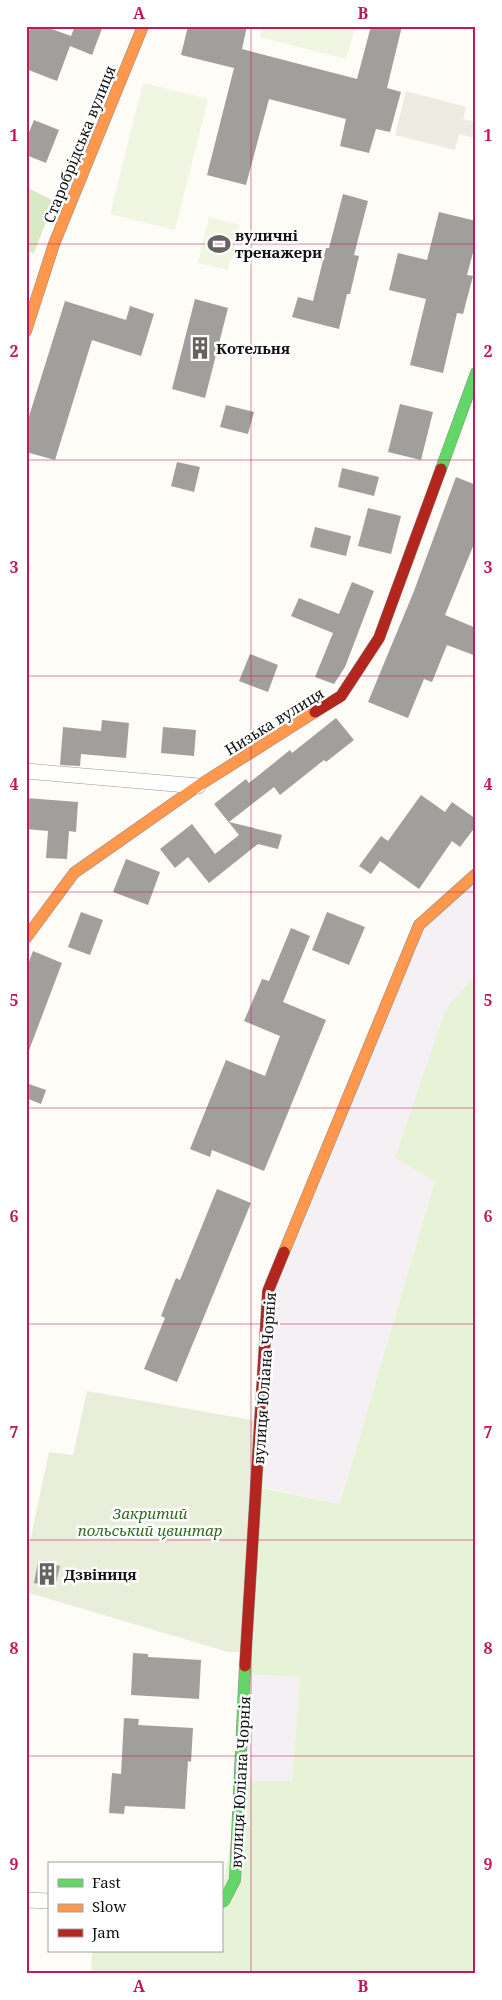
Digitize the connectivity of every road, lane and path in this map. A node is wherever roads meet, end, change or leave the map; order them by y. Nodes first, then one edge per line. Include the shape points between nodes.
1 (144, 26) edge
2 (26, 331) edge
3 (476, 373) edge
4 (471, 397) edge
5 (26, 771) edge
6 (198, 786) junction
7 (476, 874) edge
8 (26, 938) edge
9 (26, 1900) edge
10 (48, 1901) edge
11 (222, 1902) edge

1 - 2 street, Старобрідська вулиця via 54,244
3 - 4 street, Низька вулиця
4 - 6 street, Низька вулиця via 379,638 340,696
5 - 6 street
6 - 8 street, Низька вулиця via 74,873
7 - 11 street, вулиця Юліана Чорнія via 419,925 268,1291 235,1880
9 - 10 street

